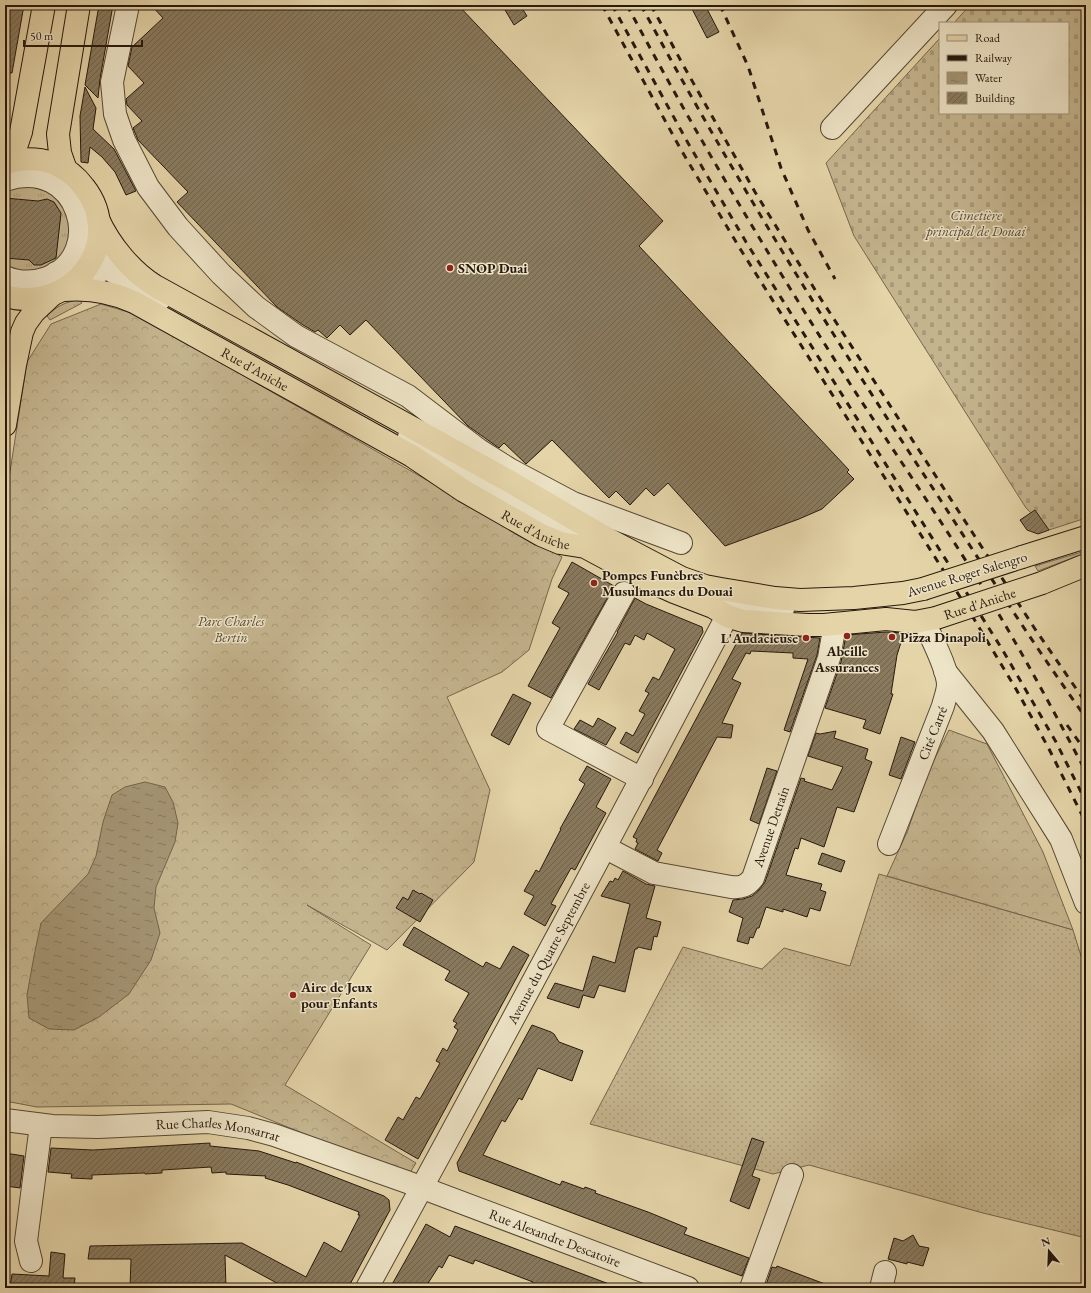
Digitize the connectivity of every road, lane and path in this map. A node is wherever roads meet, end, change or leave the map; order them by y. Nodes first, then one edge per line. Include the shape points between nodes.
1 (44, 5) edge
2 (80, 5) edge
3 (128, 5) edge
4 (946, 5) edge
5 (832, 128) dead end
6 (6, 168) edge
7 (66, 170) junction
8 (89, 224) junction
9 (89, 263) junction
10 (5, 277) edge
11 (57, 287) junction
12 (5, 296) edge
13 (5, 425) edge
14 (1086, 537) edge
15 (681, 543) dead end
16 (1086, 546) edge
17 (585, 547) junction
18 (1086, 557) edge
19 (1086, 565) edge
20 (1034, 570) junction
21 (624, 593) dead end
22 (822, 600) joint
23 (928, 607) junction
24 (720, 612) junction
25 (835, 624) junction
26 (945, 671) junction
27 (642, 779) junction
28 (889, 844) dead end
29 (606, 848) junction
30 (1086, 903) edge
31 (5, 1120) edge
32 (41, 1125) junction
33 (792, 1175) dead end
34 (422, 1189) junction
35 (31, 1261) dead end
36 (367, 1288) edge
37 (688, 1288) edge
38 (751, 1288) edge

1 - 6 main road via 21,132
2 - 7 main road via 58,134 60,153
3 - 15 street via 112,82 115,114 124,140 148,188 178,227 221,274 256,307 296,336 408,396 479,450 509,469 573,503
4 - 5 street
6 - 7 main road via 21,159 35,159
6 - 8 street via 17,176 34,176 57,185 67,193 79,216
7 - 8 main road via 77,178 95,206
8 - 9 main road via 98,237
8 - 11 street
8 - 22 main road, Rue d'Aniche via 105,234 141,276 155,286 670,573 721,589 789,600
9 - 11 main road via 76,281
9 - 17 street via 104,277 412,446 482,493
9 - 23 street via 105,267 416,441 491,490 676,584 747,605 794,610 848,608 897,602
10 - 11 street via 16,281 49,277
11 - 12 main road, Rue d'Aniche via 37,300
11 - 13 main road via 34,312 22,332
11 - 17 main road, Rue d'Aniche via 97,290 122,296 412,456 464,491 524,526 560,543
14 - 20 main road, Avenue Roger Salengro
16 - 20 street
17 - 24 main road, Rue d'Aniche via 643,578
18 - 20 street
19 - 20 main road
20 - 23 main road, Avenue Roger Salengro, bridge
20 - 23 main road, Rue d'Aniche, bridge
21 - 27 street via 548,729
22 - 23 main road, Avenue Roger Salengro via 881,596
23 - 24 street via 927,612 911,614 878,612 808,618
23 - 25 main road, Rue d'Aniche via 909,622 886,619
23 - 26 street, Cité Carré
24 - 25 main road, Rue d'Aniche via 743,621 759,623
24 - 27 street, Avenue du Quatre Septembre
25 - 29 street, Avenue Detrain via 829,658 753,878 749,883 731,887 654,873
26 - 28 street, Cité Carré via 948,683 943,706
26 - 30 street via 993,731 1061,839
27 - 29 street, Avenue du Quatre Septembre
29 - 34 street, Avenue du Quatre Septembre
31 - 32 street, Rue Charles Monsarrat
32 - 34 street, Rue Charles Monsarrat via 109,1126 192,1122 235,1125 274,1135
32 - 35 street via 26,1241
33 - 38 street
34 - 36 street, Avenue du Quatre Septembre
34 - 37 street, Rue Alexandre Descatoire

